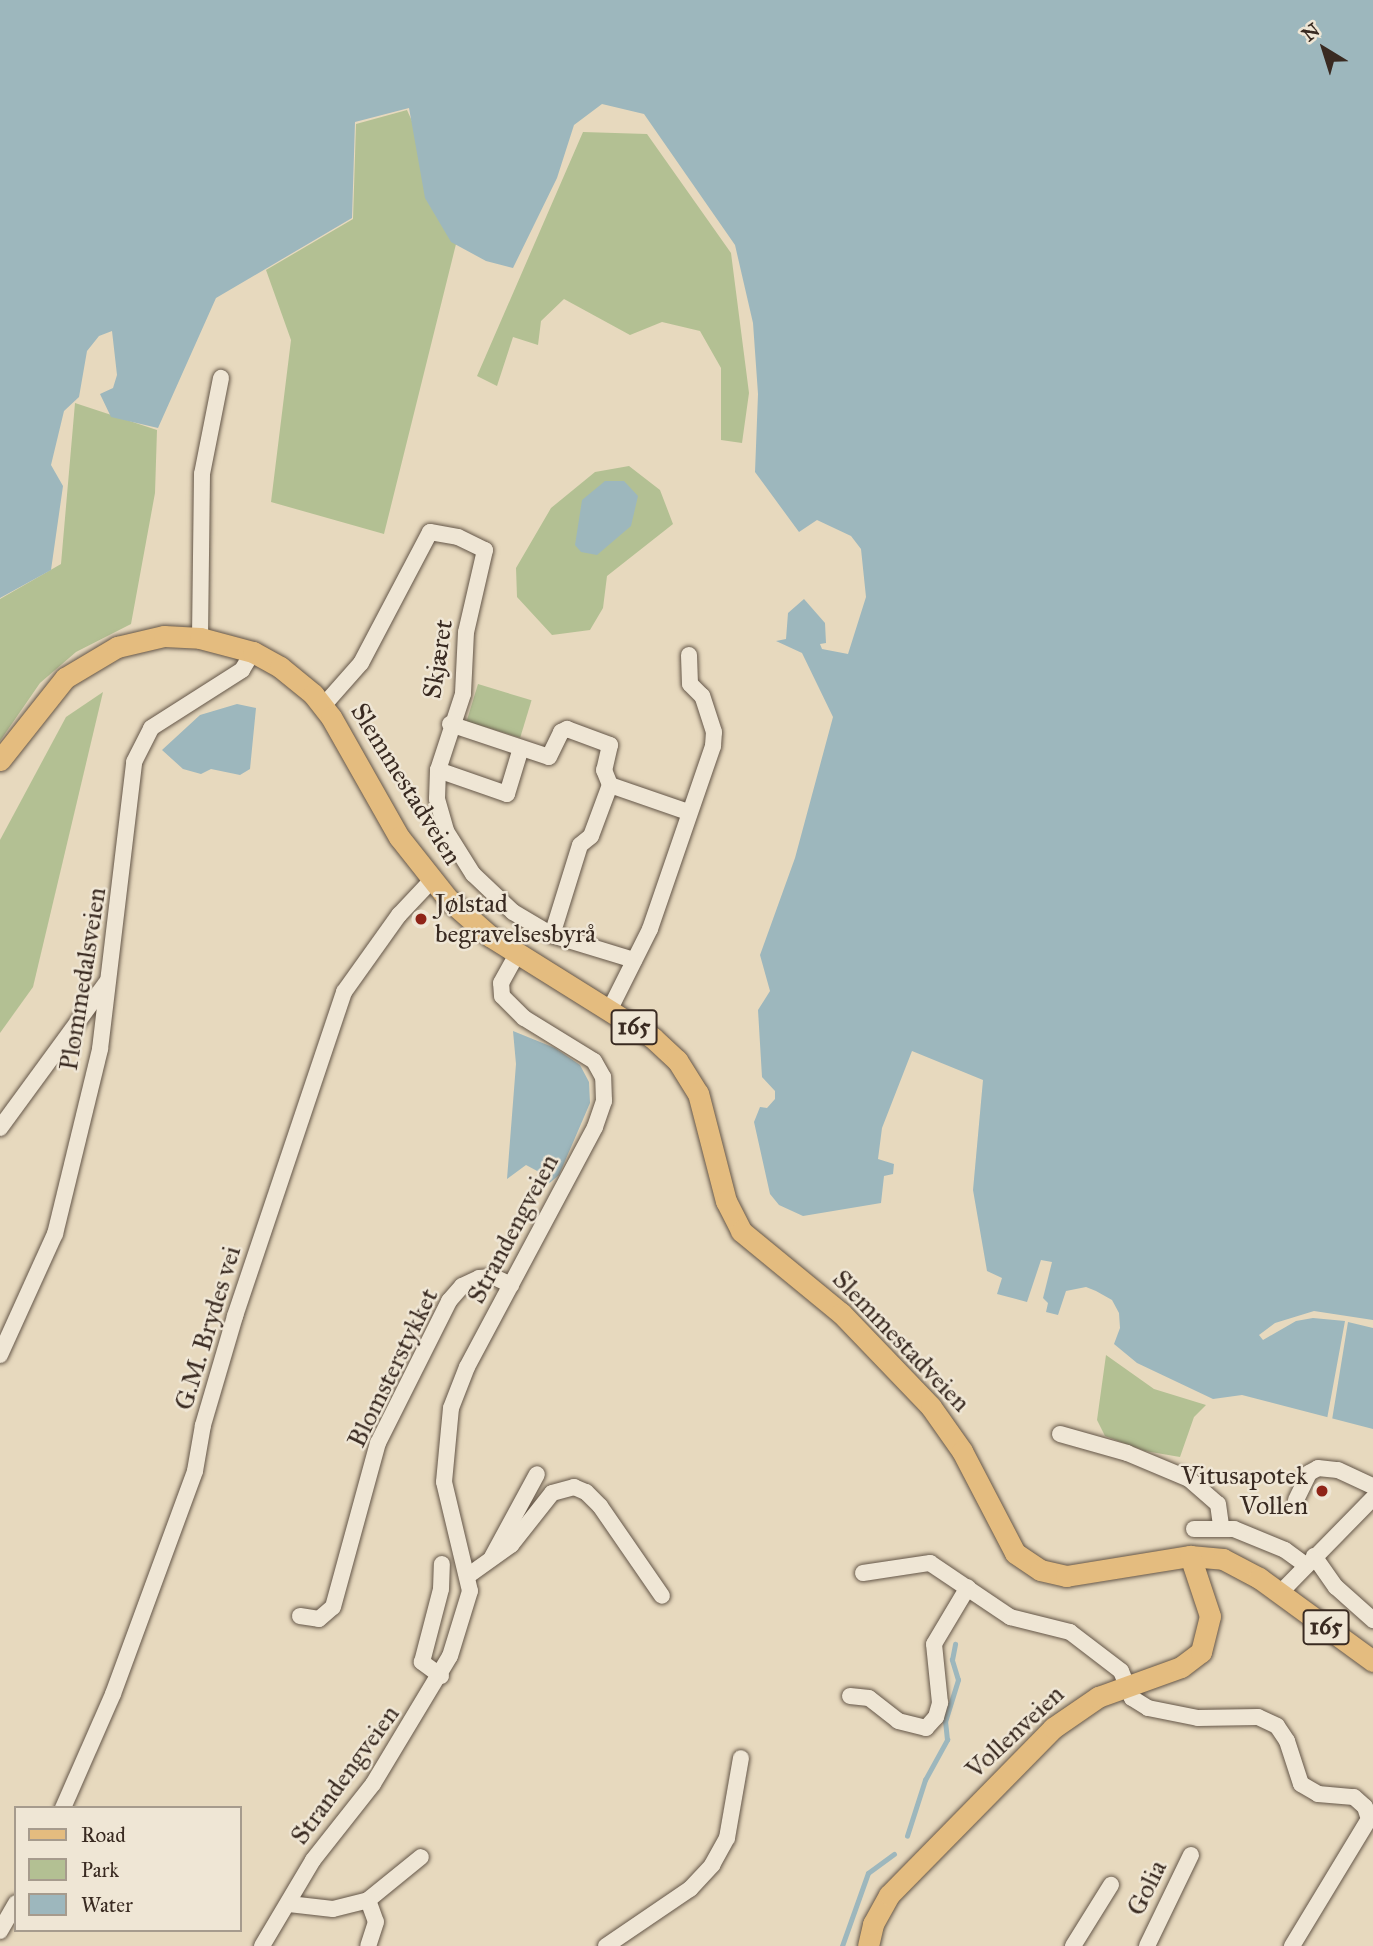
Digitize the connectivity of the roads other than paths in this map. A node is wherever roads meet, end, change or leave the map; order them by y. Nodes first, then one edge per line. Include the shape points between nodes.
1 (221, 378) dead end
2 (485, 550) joint
3 (200, 638) junction
4 (253, 652) junction
5 (689, 655) dead end
6 (323, 706) junction
7 (450, 724) junction
8 (521, 748) junction
9 (0, 760) edge
10 (438, 770) junction
11 (610, 785) junction
12 (688, 812) junction
13 (431, 881) junction
14 (552, 935) junction
15 (517, 954) junction
16 (634, 960) junction
17 (108, 980) junction
18 (609, 1011) junction
19 (0, 1128) edge
20 (512, 1285) junction
21 (0, 1355) edge
22 (1060, 1434) dead end
23 (537, 1474) dead end
24 (1373, 1486) edge
25 (1373, 1498) edge
26 (1296, 1500) dead end
27 (1222, 1525) junction
28 (1194, 1529) dead end
29 (1190, 1556) junction
30 (492, 1557) junction
31 (1309, 1560) junction
32 (442, 1564) dead end
33 (863, 1573) dead end
34 (469, 1575) junction
35 (968, 1587) junction
36 (1280, 1593) junction
37 (662, 1596) dead end
38 (300, 1616) dead end
39 (1373, 1620) edge
40 (1373, 1661) edge
41 (441, 1676) junction
42 (1127, 1684) junction
43 (850, 1696) dead end
44 (741, 1758) dead end
45 (64, 1806) edge
46 (1191, 1855) dead end
47 (421, 1857) dead end
48 (1111, 1885) dead end
49 (368, 1900) junction
50 (289, 1904) junction
51 (14, 1906) edge
52 (0, 1931) edge
53 (1150, 1945) edge
54 (262, 1946) edge
55 (368, 1946) edge
56 (606, 1946) edge
57 (868, 1946) edge
58 (1073, 1946) edge
59 (1293, 1946) edge

1 - 3 street via 202,474
2 - 6 street, Slemmestadveien via 458,537 430,532 352,678
2 - 7 street, Skjæret via 466,632 463,694
3 - 4 main road, Slemmestadveien / 165
3 - 9 main road, Slemmestadveien / 165 via 141,641 89,661 49,694
4 - 6 main road, Slemmestadveien / 165 via 299,681
4 - 17 street, Plommedalsveien via 242,670 158,722 141,746 128,799
5 - 12 street via 690,684 702,696 715,736
6 - 13 main road, Slemmestadveien / 165 via 399,836
7 - 8 street
7 - 10 street, Skjæret
8 - 10 street via 507,794
8 - 11 street via 549,757 561,732 568,729 610,745 604,770
10 - 14 street, Skjæret via 441,817 457,852 499,900
11 - 12 street
11 - 14 street via 591,836 580,845
12 - 16 street via 650,929
13 - 15 main road, Slemmestadveien / 165 via 470,920
13 - 45 street, G.M. Brydes vei via 399,915 344,992 224,1351 195,1471 113,1694
14 - 16 street, Skjæret
15 - 18 main road, Slemmestadveien / 165
15 - 20 street, Strandengveien via 501,983 502,996 524,1018 594,1061 603,1077 604,1101
16 - 18 street
17 - 19 street
17 - 21 street, Plommedalsveien via 100,1049 55,1234
18 - 29 main road, Slemmestadveien / 165 via 661,1044 690,1078 704,1110 726,1201 741,1231 841,1313 931,1407 962,1451 1015,1553 1040,1570 1066,1576
20 - 34 street, Strandengveien via 463,1375 446,1427 444,1482
20 - 38 street, Blomsterstykket via 494,1277 479,1278 462,1286 449,1301 378,1443 333,1607 319,1619
22 - 27 street via 1127,1453 1189,1479 1218,1504
23 - 30 street
24 - 26 street via 1338,1470 1318,1468 1309,1473
25 - 31 street via 1336,1541
27 - 28 street
27 - 31 street
29 - 36 main road, Slemmestadveien / 165 via 1228,1562
29 - 42 main road, Vollenveien via 1210,1612 1205,1644 1181,1667
30 - 34 street
30 - 37 street via 511,1545 552,1493 574,1487 600,1506
31 - 36 street
31 - 39 street
32 - 41 street via 442,1589 422,1662
33 - 35 street via 930,1563
34 - 41 street, Strandengveien via 468,1607
35 - 42 street via 1019,1620 1070,1632 1121,1671
35 - 43 street via 934,1643 940,1703 926,1728 898,1721 869,1698
36 - 40 main road, Slemmestadveien / 165
41 - 50 street, Strandengveien via 373,1783 313,1860
42 - 57 main road, Vollenveien via 1073,1712 1022,1758 889,1895 873,1924
42 - 59 street via 1135,1701 1165,1714 1251,1716 1272,1722 1286,1738 1301,1784 1318,1794 1350,1795 1366,1809 1365,1829
44 - 56 street via 727,1838 712,1866 690,1889
46 - 53 street, Golia
47 - 49 street
48 - 58 street
49 - 50 street via 333,1909
49 - 55 street via 376,1922
50 - 54 street, Strandengveien
51 - 52 street

